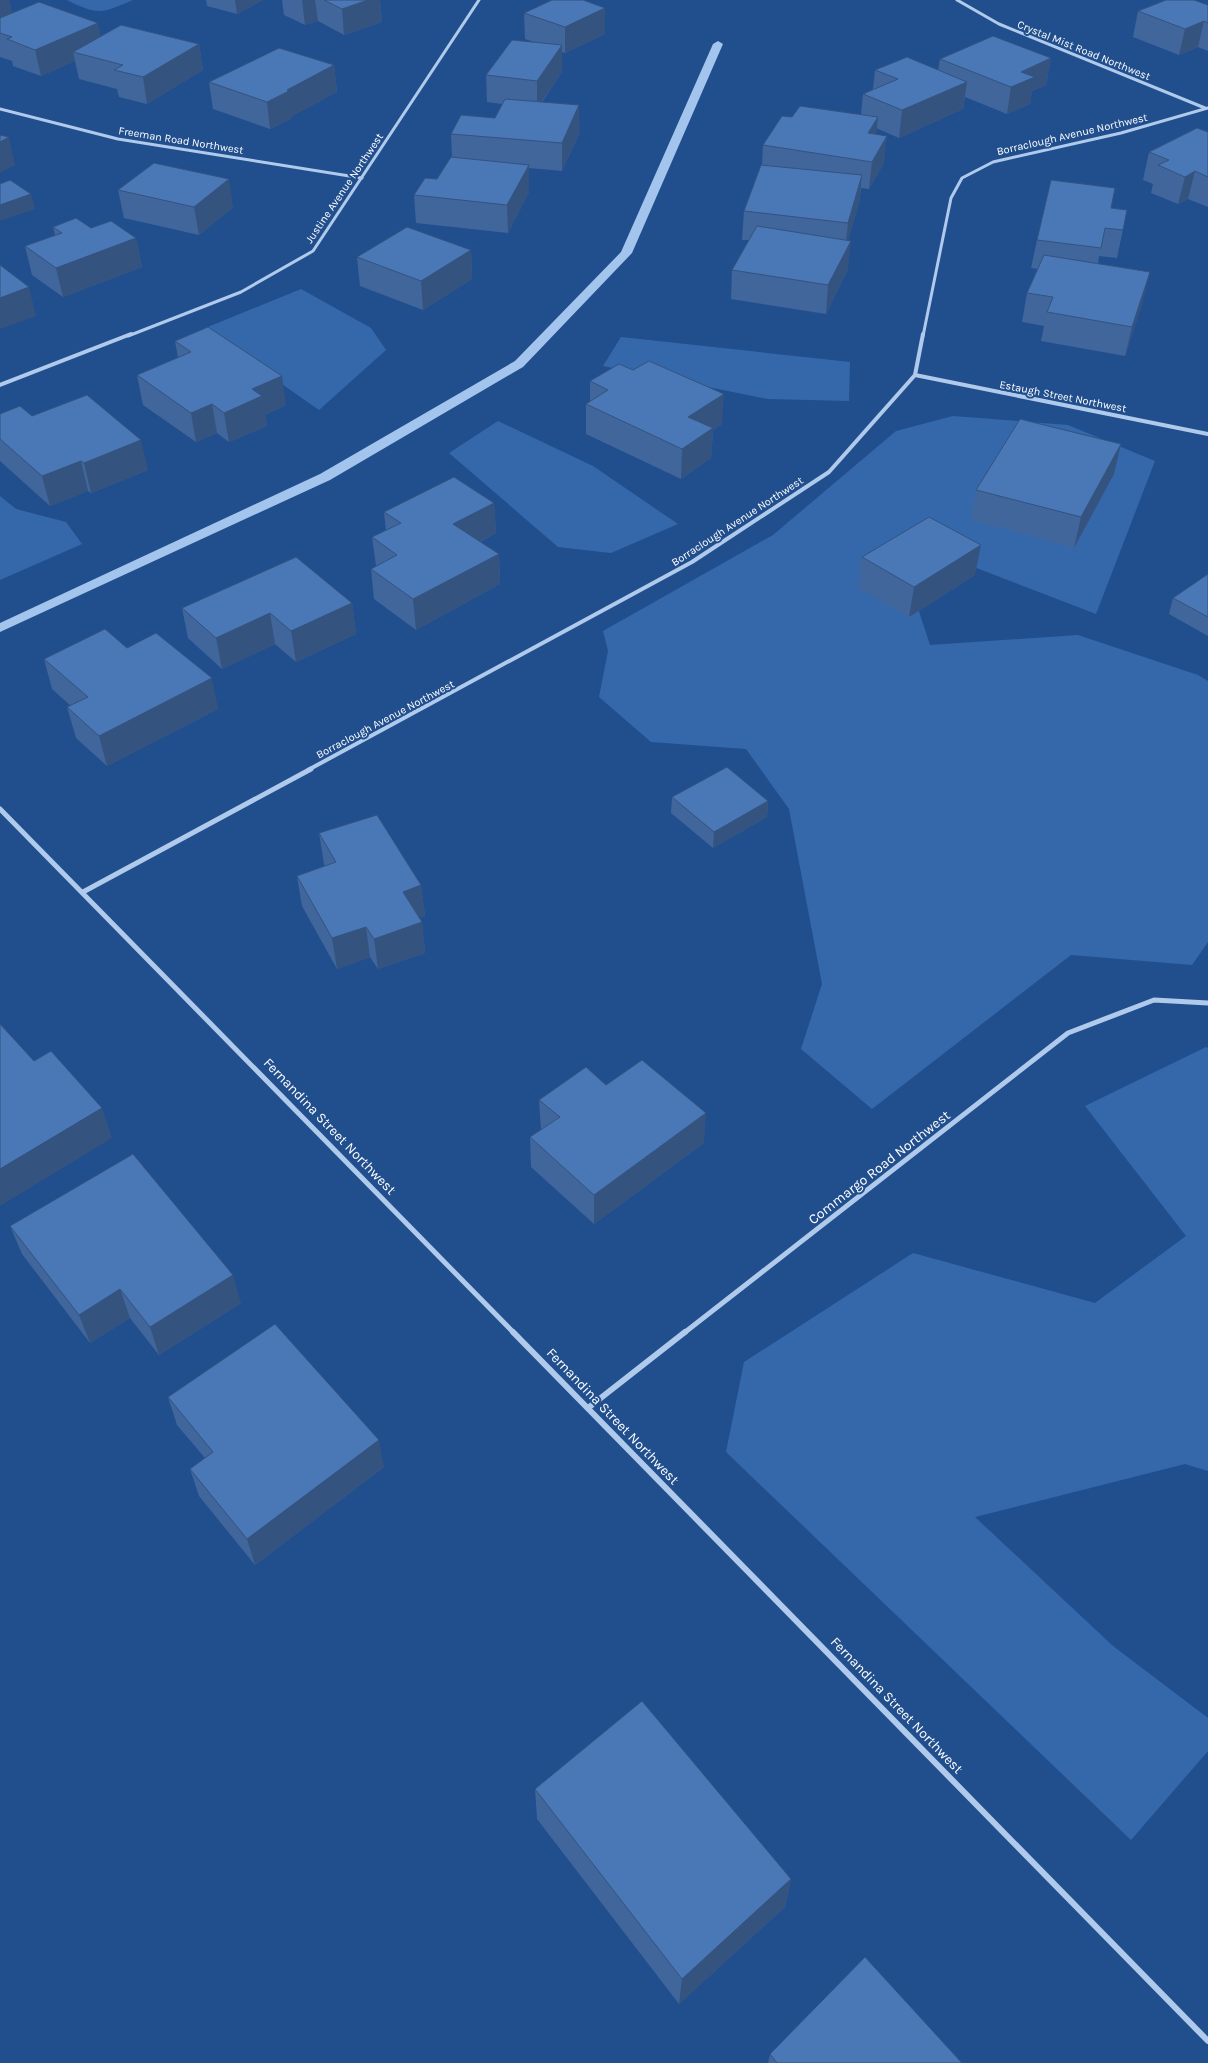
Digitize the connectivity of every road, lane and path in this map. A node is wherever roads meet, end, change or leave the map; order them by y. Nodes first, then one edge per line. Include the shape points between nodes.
1 (479, 0) edge
2 (957, 0) edge
3 (0, 108) edge
4 (1207, 109) edge
5 (362, 178) junction
6 (915, 375) junction
7 (0, 385) edge
8 (1208, 434) edge
9 (0, 809) edge
10 (83, 892) junction
11 (1208, 1003) edge
12 (588, 1408) junction
13 (1208, 2041) edge

1 - 5 street, Justine Avenue Northwest
2 - 4 street, Crystal Mist Road Northwest via 999,24
3 - 5 street, Freeman Road Northwest via 118,140
4 - 6 street, Borraclough Avenue Northwest via 1121,133 993,162 962,178 951,198
5 - 7 street, Justine Avenue Northwest via 313,251 241,292
6 - 8 street, Estaugh Street Northwest
6 - 10 street, Borraclough Avenue Northwest via 829,472 692,562
9 - 10 street, Fernandina Street Northwest
10 - 12 street, Fernandina Street Northwest
11 - 12 street, Commargo Road Northwest via 1154,1000 1068,1033
12 - 13 street, Fernandina Street Northwest

